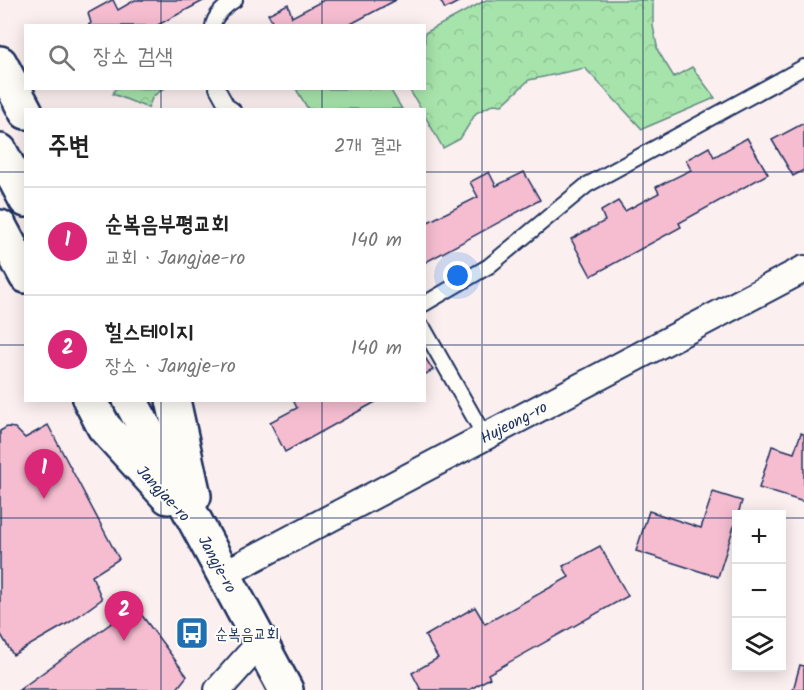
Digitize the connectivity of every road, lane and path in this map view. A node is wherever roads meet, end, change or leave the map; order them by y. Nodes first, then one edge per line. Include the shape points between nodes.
1 (231, 1) edge
2 (213, 24) edge
3 (0, 63) edge
4 (804, 67) edge
5 (218, 90) edge
6 (24, 108) edge
7 (230, 108) edge
8 (0, 151) edge
9 (24, 196) edge
10 (0, 226) edge
11 (804, 269) edge
12 (24, 272) edge
13 (426, 303) edge
14 (426, 333) edge
15 (91, 402) edge
16 (173, 402) edge
17 (136, 411) edge
18 (485, 437) junction
19 (201, 533) junction
20 (224, 574) junction
21 (260, 643) junction
22 (218, 690) edge
23 (286, 690) edge

1 - 2 lane
3 - 6 main road
4 - 13 lane via 587,185 489,266
5 - 7 lane
8 - 9 main road
10 - 12 main road
11 - 18 street, Hujeong-ro
14 - 18 lane
15 - 19 main road, Jangjae-ro via 104,427
16 - 19 main road, Jangjae-ro
17 - 19 main road, Jangje-ro
18 - 20 street, Hujeong-ro
19 - 20 main road, Jangje-ro
20 - 21 main road, Jangje-ro
21 - 22 street
21 - 23 main road, Jangje-ro

